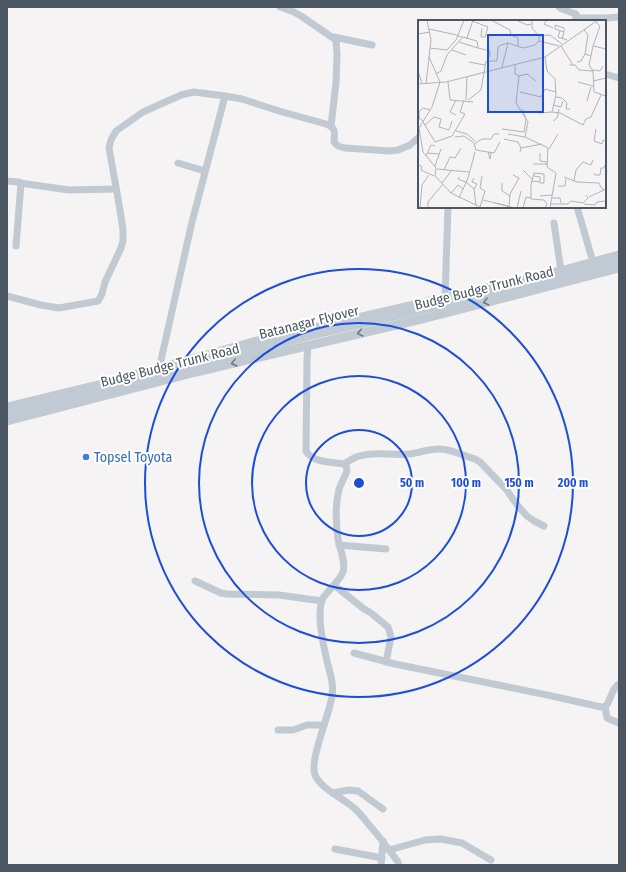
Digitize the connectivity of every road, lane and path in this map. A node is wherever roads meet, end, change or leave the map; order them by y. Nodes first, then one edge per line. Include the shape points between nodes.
1 (280, 7) edge
2 (559, 7) edge
3 (619, 17) edge
4 (576, 19) edge
5 (334, 37) junction
6 (372, 45) dead end
7 (606, 74) edge
8 (619, 78) edge
9 (225, 96) junction
10 (331, 126) junction
11 (418, 138) edge
12 (178, 163) dead end
13 (205, 171) junction
14 (7, 181) edge
15 (20, 182) junction
16 (116, 189) junction
17 (448, 208) edge
18 (578, 208) edge
19 (554, 223) dead end
20 (16, 246) dead end
21 (619, 255) edge
22 (619, 260) edge
23 (593, 262) junction
24 (619, 268) edge
25 (561, 271) junction
26 (7, 296) edge
27 (445, 298) junction
28 (308, 345) junction
29 (159, 369) junction
30 (7, 407) edge
31 (7, 414) edge
32 (7, 421) edge
33 (344, 464) junction
34 (544, 526) dead end
35 (339, 544) junction
36 (386, 549) dead end
37 (195, 581) dead end
38 (334, 585) junction
39 (322, 600) junction
40 (354, 653) dead end
41 (386, 662) junction
42 (619, 684) edge
43 (605, 707) junction
44 (619, 723) edge
45 (324, 725) junction
46 (278, 730) dead end
47 (333, 793) junction
48 (382, 809) dead end
49 (383, 841) junction
50 (334, 849) dead end
51 (389, 850) junction
52 (491, 860) dead end
53 (381, 862) edge
54 (399, 865) edge

1 - 5 street via 294,12
2 - 4 street via 576,14
3 - 4 street
5 - 6 street
5 - 10 street via 337,43 337,56
7 - 8 street
9 - 10 street
9 - 13 street
9 - 16 street via 194,92 181,95 143,112 116,131 109,148
10 - 11 street via 335,131 334,142 345,148 398,150
12 - 13 street
13 - 29 street
14 - 15 street
15 - 16 street via 69,190
15 - 20 street
16 - 26 street via 123,241 98,301 60,308
17 - 27 street
18 - 23 street
19 - 25 street
21 - 23 street, Budge Budge Trunk Road
22 - 31 main road, Batanagar Flyover via 561,277 310,335
23 - 25 street, Budge Budge Trunk Road
24 -> 28 street, Budge Budge Trunk Road via 426,318
25 - 27 street, Budge Budge Trunk Road
27 - 29 street, Budge Budge Trunk Road via 253,342
28 -> 32 street, Budge Budge Trunk Road
28 - 33 street via 306,450 317,460
29 - 30 street, Budge Budge Trunk Road
33 - 34 street via 361,455 398,455 443,449 480,462 527,516
33 - 35 street via 347,472 338,493 336,517
35 - 36 street
35 - 38 street via 344,564
37 - 39 street via 227,594
38 - 39 street
38 - 41 street via 388,627 391,637
39 - 45 street via 320,616 333,685
40 - 41 street
41 - 43 street
42 - 43 street via 613,689
43 - 44 street via 607,718
45 - 46 street
45 - 47 street via 314,771 319,781
47 - 48 street via 358,791
47 - 49 street via 355,808
49 - 51 street
49 - 53 street
50 - 53 street
51 - 52 street via 426,840 441,839 462,842
51 - 54 street

